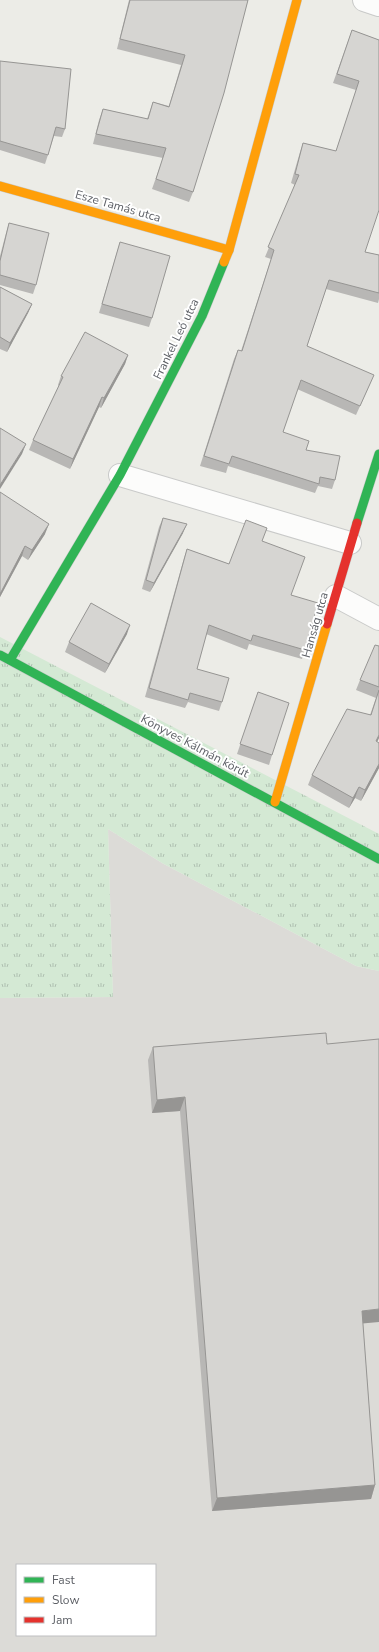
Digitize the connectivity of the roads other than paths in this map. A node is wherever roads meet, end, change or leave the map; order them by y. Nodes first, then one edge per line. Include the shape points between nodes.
1 (297, 0) edge
2 (364, 0) edge
3 (379, 5) edge
4 (0, 186) edge
5 (229, 250) junction
6 (379, 454) edge
7 (120, 475) junction
8 (350, 543) junction
9 (336, 596) junction
10 (379, 619) edge
11 (0, 655) edge
12 (10, 660) junction
13 (275, 802) junction
14 (379, 859) edge

1 - 5 street, Frankel Leó utca
2 - 3 street
4 - 5 street, Esze Tamás utca
5 - 7 street, Frankel Leó utca via 202,316
6 - 8 street, Hanság utca
7 - 8 street
7 - 12 street, Frankel Leó utca
8 - 9 street, Hanság utca
9 - 10 street
9 - 13 street, Hanság utca
11 - 12 street, Könyves Kálmán körút
12 - 13 street, Könyves Kálmán körút
13 - 14 street, Könyves Kálmán körút

